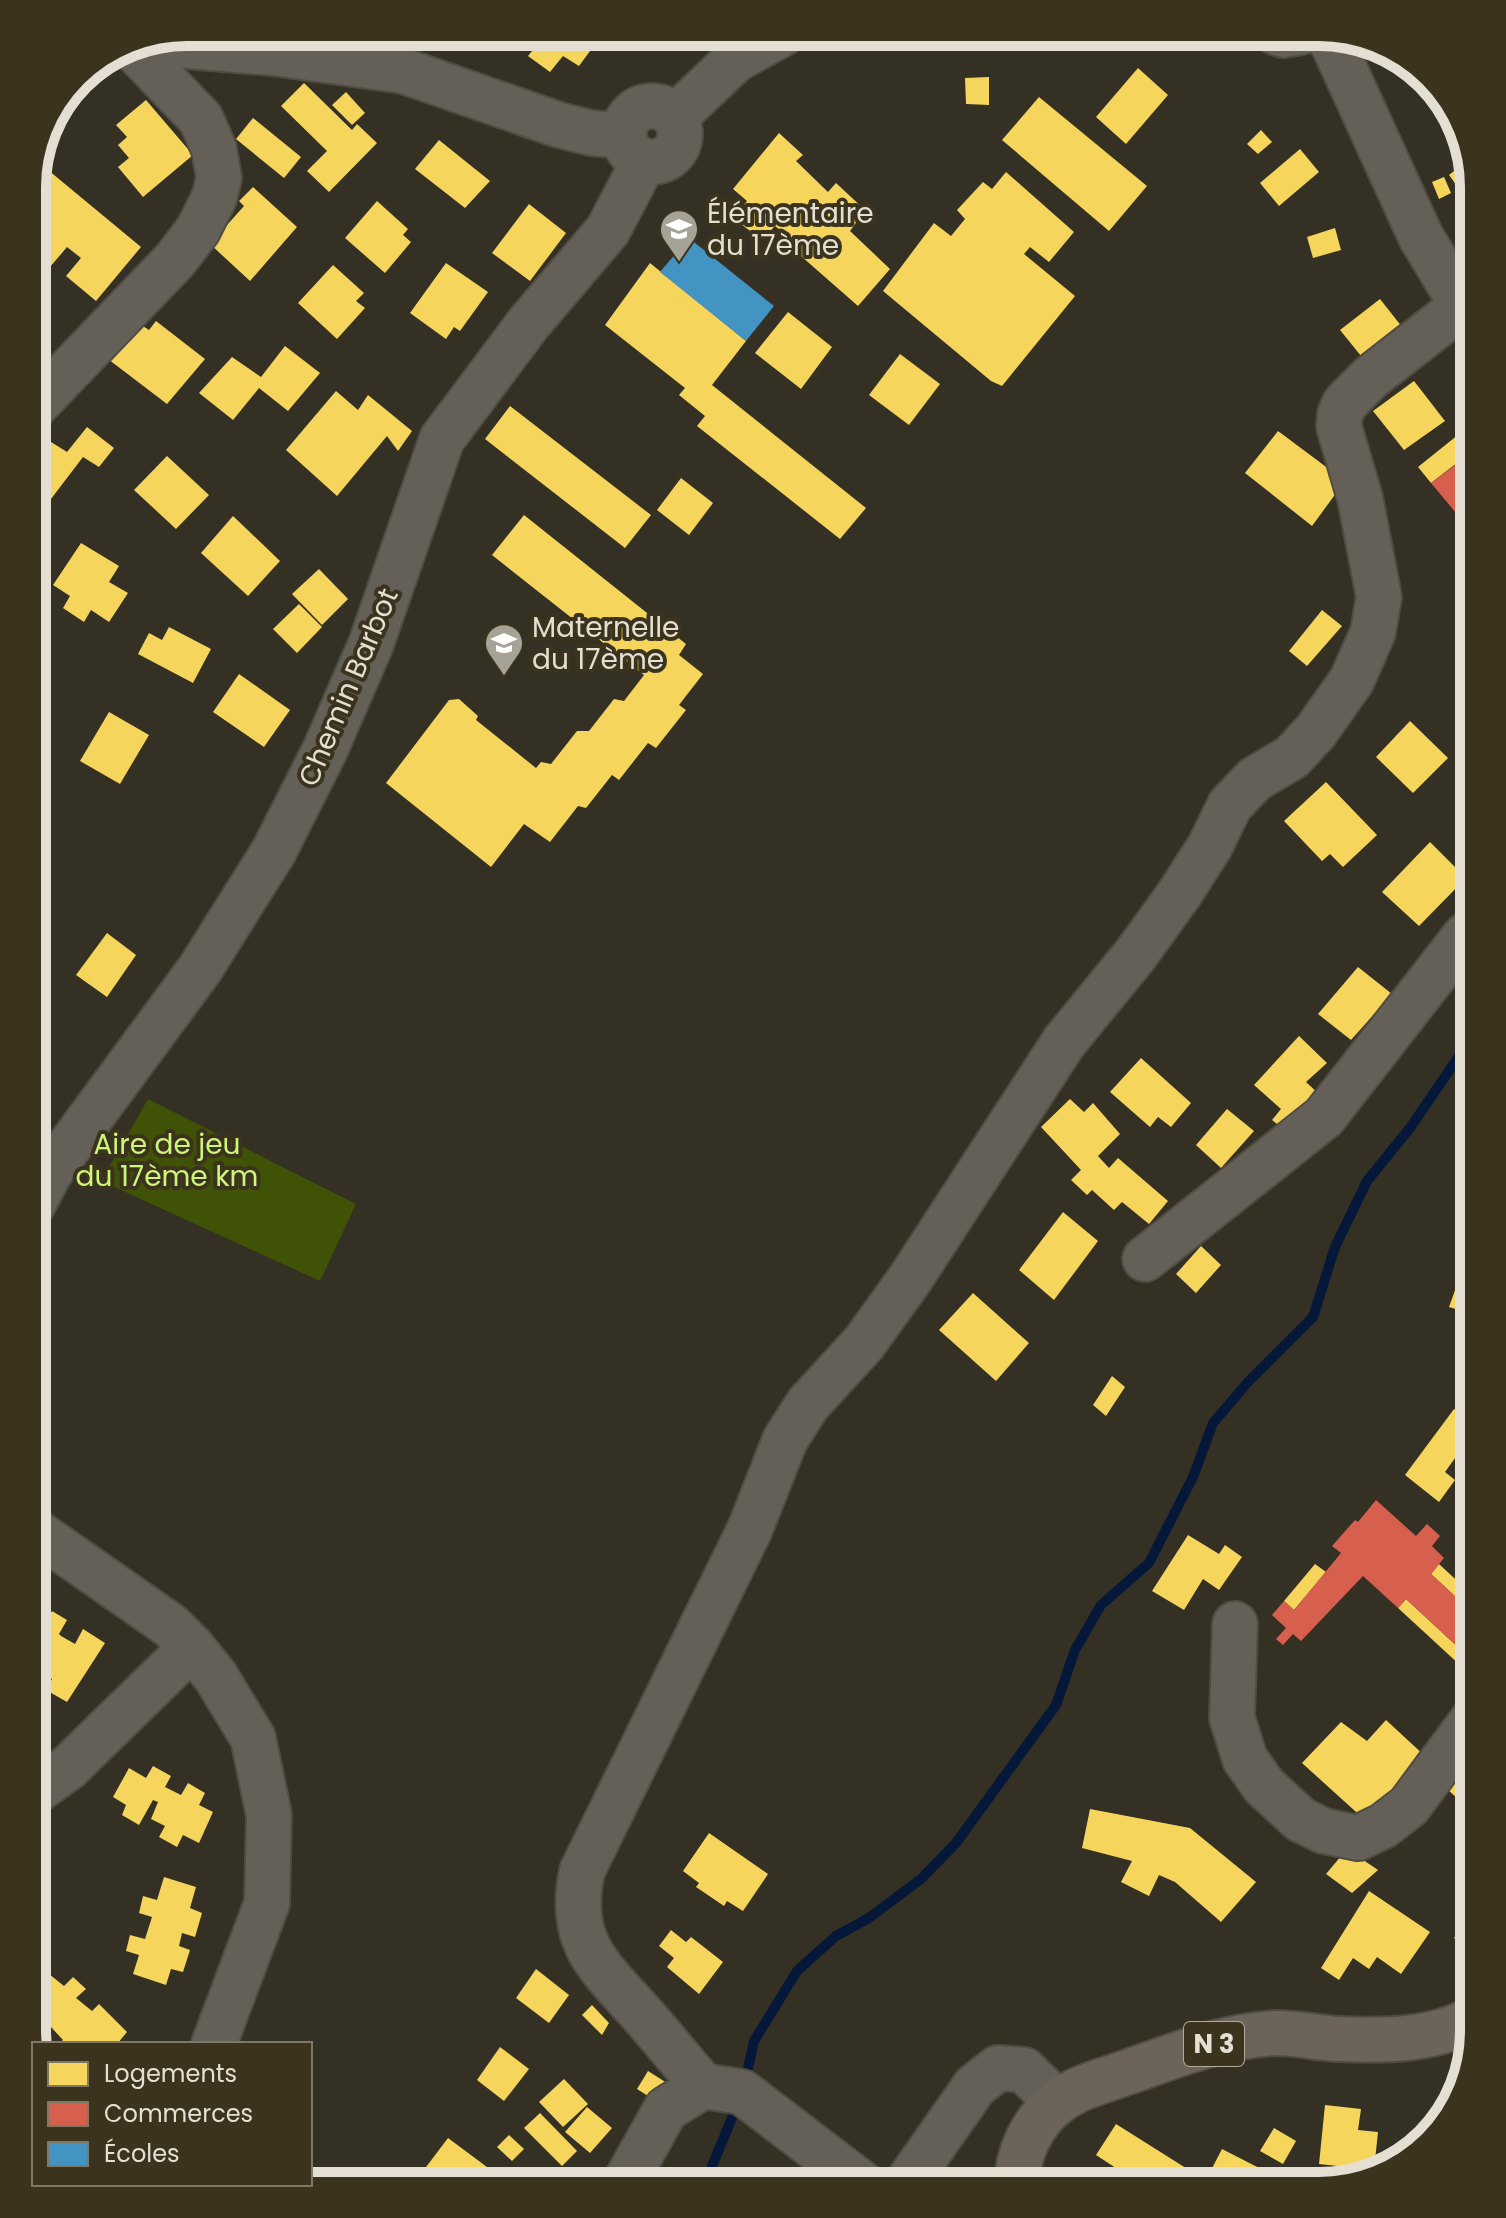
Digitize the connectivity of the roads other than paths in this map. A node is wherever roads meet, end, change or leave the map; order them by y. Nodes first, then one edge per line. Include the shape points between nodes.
1 (186, 46) edge
2 (760, 46) edge
3 (1334, 47) edge
4 (139, 55) edge
5 (634, 148) junction
6 (1460, 303) edge
7 (1460, 321) edge
8 (46, 394) edge
9 (1460, 942) edge
10 (46, 1180) edge
11 (1145, 1259) dead end
12 (46, 1539) edge
13 (1235, 1624) dead end
14 (192, 1647) junction
15 (1460, 1737) edge
16 (46, 1784) edge
17 (1460, 2026) edge
18 (215, 2042) edge
19 (703, 2086) junction
20 (1057, 2102) junction
21 (631, 2172) edge
22 (847, 2172) edge
23 (915, 2172) edge
24 (1017, 2172) edge

1 - 5 street via 404,71
2 - 5 street via 735,60 675,117 681,135 674,152 658,162
3 - 6 street via 1421,237
4 - 8 street via 201,119 219,178 214,198 175,260
5 - 10 street, Chemin Barbot via 608,230 528,324 442,439 371,644 274,851 200,969
7 - 19 street via 1371,377 1340,414 1379,597 1373,632 1352,680 1292,757 1255,779 1230,805 1180,893 1064,1042 910,1279 864,1343 808,1404 785,1440 750,1529 582,1871 576,1899 589,1950
9 - 11 street via 1324,1117
12 - 14 street via 171,1626
13 - 15 street via 1232,1718 1245,1759 1264,1786 1301,1820 1358,1838 1383,1826 1409,1806
14 - 16 street
14 - 18 street via 253,1738 269,1815 267,1903
17 - 20 main road, N 3 via 1416,2037 1338,2039 1278,2033 1234,2039 1091,2085
19 - 21 street via 666,2109
19 - 22 street via 742,2092
20 - 23 street via 1024,2070 998,2068 975,2086
20 - 24 main road, N 3 via 1027,2137

